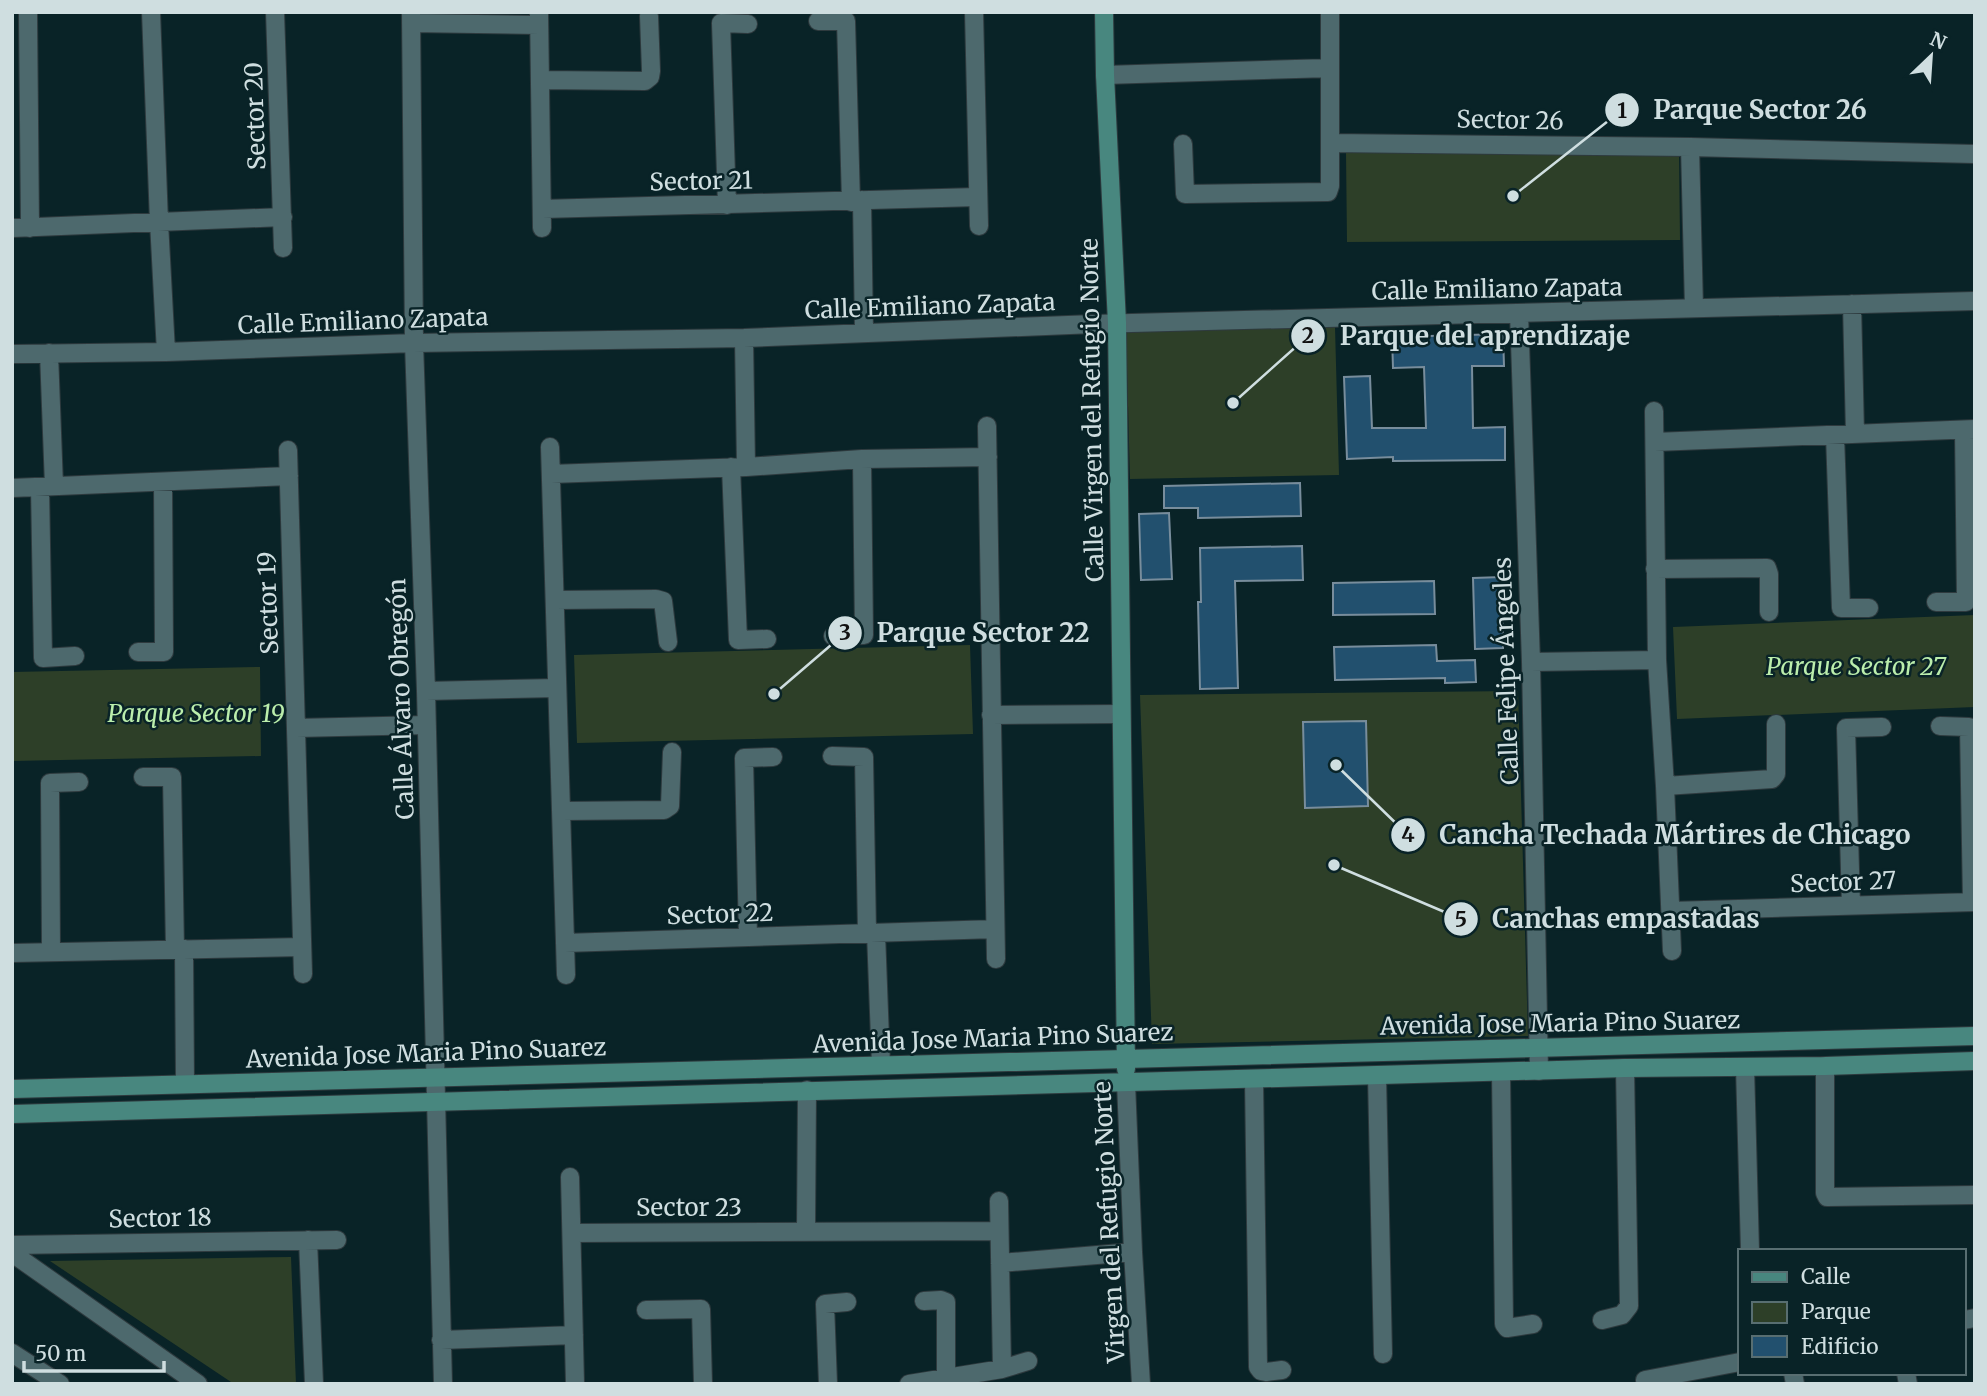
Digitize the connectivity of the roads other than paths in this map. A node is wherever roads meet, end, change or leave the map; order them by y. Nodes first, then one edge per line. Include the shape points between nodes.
1 (28, 12) edge
2 (151, 12) edge
3 (275, 12) edge
4 (974, 12) edge
5 (1104, 12) edge
6 (1330, 12) edge
7 (649, 16) dead end
8 (411, 18) edge
9 (539, 18) edge
10 (818, 21) dead end
11 (748, 24) dead end
12 (1330, 68) junction
13 (1105, 75) junction
14 (540, 80) junction
15 (1330, 143) junction
16 (1183, 144) dead end
17 (1690, 147) junction
18 (1975, 154) edge
19 (977, 197) junction
20 (856, 201) junction
21 (727, 205) junction
22 (542, 209) junction
23 (283, 217) junction
24 (159, 222) junction
25 (979, 226) dead end
26 (21, 228) edge
27 (542, 228) dead end
28 (284, 248) dead end
29 (1975, 301) edge
30 (1852, 304) junction
31 (1695, 308) junction
32 (1519, 313) junction
33 (1117, 323) junction
34 (864, 333) junction
35 (744, 338) junction
36 (414, 343) junction
37 (166, 352) junction
38 (49, 353) junction
39 (12, 354) edge
40 (1654, 411) dead end
41 (987, 426) dead end
42 (1969, 429) edge
43 (1855, 434) junction
44 (1835, 435) junction
45 (1655, 442) junction
46 (550, 447) dead end
47 (288, 450) dead end
48 (988, 457) junction
49 (862, 459) junction
50 (738, 467) junction
51 (551, 474) junction
52 (289, 476) junction
53 (163, 482) junction
54 (47, 486) junction
55 (12, 488) edge
56 (1655, 569) junction
57 (555, 600) junction
58 (1936, 602) dead end
59 (1869, 608) dead end
60 (1769, 612) dead end
61 (833, 636) dead end
62 (767, 639) dead end
63 (668, 642) dead end
64 (138, 652) dead end
65 (75, 656) dead end
66 (1657, 660) junction
67 (1531, 662) junction
68 (557, 688) junction
69 (426, 691) junction
70 (1121, 714) junction
71 (991, 715) junction
72 (1776, 724) dead end
73 (426, 726) junction
74 (1940, 726) dead end
75 (1882, 727) dead end
76 (296, 729) junction
77 (673, 752) dead end
78 (832, 756) dead end
79 (773, 757) dead end
80 (143, 777) dead end
81 (79, 782) dead end
82 (1665, 786) junction
83 (561, 811) junction
84 (1973, 902) edge
85 (1851, 906) junction
86 (1671, 911) junction
87 (995, 929) junction
88 (872, 933) junction
89 (748, 937) junction
90 (565, 943) junction
91 (302, 947) junction
92 (179, 950) junction
93 (1672, 951) dead end
94 (51, 952) junction
95 (12, 953) edge
96 (996, 959) dead end
97 (303, 974) dead end
98 (566, 975) dead end
99 (1975, 1036) edge
100 (1538, 1048) junction
101 (1126, 1058) junction
102 (1975, 1061) edge
103 (881, 1065) junction
104 (1825, 1066) junction
105 (1745, 1067) junction
106 (1625, 1068) junction
107 (1539, 1071) junction
108 (1501, 1072) junction
109 (1377, 1076) junction
110 (436, 1077) junction
111 (1254, 1079) junction
112 (1126, 1083) junction
113 (185, 1084) junction
114 (12, 1089) edge
115 (807, 1090) junction
116 (436, 1102) junction
117 (12, 1114) edge
118 (570, 1177) dead end
119 (1975, 1195) edge
120 (999, 1201) dead end
121 (806, 1231) junction
122 (999, 1231) junction
123 (572, 1233) junction
124 (308, 1240) junction
125 (337, 1240) dead end
126 (12, 1245) edge
127 (1750, 1249) edge
128 (12, 1252) edge
129 (1133, 1252) junction
130 (1000, 1263) junction
131 (924, 1301) dead end
132 (847, 1303) dead end
133 (646, 1310) dead end
134 (1602, 1320) dead end
135 (1533, 1324) dead end
136 (574, 1335) junction
137 (441, 1340) junction
138 (12, 1353) edge
139 (1383, 1354) dead end
140 (1028, 1361) dead end
141 (1738, 1363) edge
142 (1002, 1369) junction
143 (1282, 1370) dead end
144 (946, 1378) junction
145 (1688, 1378) edge
146 (1645, 1380) dead end
147 (60, 1384) edge
148 (198, 1384) edge
149 (314, 1384) edge
150 (443, 1384) edge
151 (575, 1384) edge
152 (703, 1384) edge
153 (828, 1384) edge
154 (909, 1384) edge
155 (1141, 1384) edge

1 - 26 street
2 - 24 street
3 - 23 street, Sector 20
4 - 19 street
5 - 13 street, Calle Virgen del Refugio Norte
6 - 12 street
7 - 14 street via 651,71 645,81
8 - 9 street
8 - 36 street, Calle Álvaro Obregón
9 - 14 street
10 - 20 street via 846,21
11 - 21 street via 721,23
12 - 13 street
12 - 15 street
13 - 33 street, Calle Virgen del Refugio Norte
14 - 22 street
15 - 16 street via 1328,192 1185,194
15 - 17 street, Sector 26
17 - 18 street, Sector 26
17 - 31 street
19 - 20 street, Sector 21
19 - 25 street
20 - 21 street, Sector 21
20 - 34 street
21 - 22 street, Sector 21
22 - 27 street
23 - 24 street
23 - 28 street, Sector 20
24 - 26 street
24 - 37 street
29 - 30 street, Calle Emiliano Zapata
30 - 31 street, Calle Emiliano Zapata
30 - 43 street
31 - 32 street, Calle Emiliano Zapata
32 - 33 street, Calle Emiliano Zapata
32 - 67 street, Calle Felipe Ángeles
33 - 34 street, Calle Emiliano Zapata
33 - 70 street, Calle Virgen del Refugio Norte
34 - 35 street, Calle Emiliano Zapata
35 - 36 street, Calle Emiliano Zapata
35 - 50 street
36 - 37 street, Calle Emiliano Zapata
36 - 69 street, Calle Álvaro Obregón
37 - 38 street, Calle Emiliano Zapata
38 - 39 street, Calle Emiliano Zapata
38 - 54 street
40 - 45 street
41 - 48 street
42 - 43 street
42 - 58 street via 1966,602
43 - 44 street
44 - 45 street
44 - 59 street via 1841,608
45 - 56 street
46 - 51 street
47 - 52 street, Sector 19
48 - 49 street
48 - 71 street
49 - 50 street
49 - 61 street via 864,635
50 - 51 street
50 - 62 street via 738,640
51 - 57 street
52 - 53 street
52 - 76 street, Sector 19
53 - 54 street
53 - 64 street via 164,652
54 - 55 street
54 - 65 street via 43,658
56 - 60 street via 1767,568
56 - 66 street
57 - 63 street via 663,601
57 - 68 street
66 - 67 street
66 - 82 street
67 - 100 street, Calle Felipe Ángeles
68 - 69 street
68 - 83 street
69 - 73 street, Calle Álvaro Obregón
70 - 71 street
70 - 101 street, Calle Virgen del Refugio Norte
71 - 87 street
72 - 82 street via 1776,774 1772,779
73 - 76 street
73 - 110 street, Calle Álvaro Obregón
74 - 84 street via 1969,727
75 - 85 street via 1846,728
76 - 91 street, Sector 19
77 - 83 street via 670,806 664,810
78 - 88 street via 864,757
79 - 89 street via 744,758
80 - 92 street via 172,777
81 - 94 street via 50,783
82 - 86 street
83 - 90 street
84 - 85 street, Sector 27
85 - 86 street, Sector 27
86 - 93 street
87 - 88 street, Sector 22
87 - 96 street
88 - 89 street, Sector 22
88 - 103 street
89 - 90 street, Sector 22
90 - 98 street
91 - 92 street
91 - 97 street, Sector 19
92 - 94 street
92 - 113 street
94 - 95 street
99 - 100 street, Avenida Jose Maria Pino Suarez
100 - 101 street, Avenida Jose Maria Pino Suarez
100 - 107 street, Calle Felipe Ángeles
101 - 103 street, Avenida Jose Maria Pino Suarez
101 - 112 street, Virgen del Refugio Norte
102 - 104 street, Avenida Jose Maria Pino Suarez
103 - 110 street, Avenida Jose Maria Pino Suarez
104 - 105 street, Avenida Jose Maria Pino Suarez
104 - 119 street via 1827,1197
105 - 106 street, Avenida Jose Maria Pino Suarez
105 - 127 street
106 - 107 street, Avenida Jose Maria Pino Suarez
106 - 134 street via 1629,1306 1622,1315
107 - 108 street, Avenida Jose Maria Pino Suarez
108 - 109 street, Avenida Jose Maria Pino Suarez
108 - 135 street via 1504,1324 1507,1328
109 - 111 street, Avenida Jose Maria Pino Suarez
109 - 139 street
110 - 113 street, Avenida Jose Maria Pino Suarez
110 - 116 street, Calle Álvaro Obregón
111 - 112 street, Avenida Jose Maria Pino Suarez
111 - 143 street via 1258,1367 1266,1372
112 - 115 street, Avenida Jose Maria Pino Suarez
112 - 129 street, Virgen del Refugio Norte
113 - 114 street, Avenida Jose Maria Pino Suarez
115 - 116 street, Avenida Jose Maria Pino Suarez
115 - 121 street
116 - 117 street, Avenida Jose Maria Pino Suarez
116 - 137 street, Calle Álvaro Obregón
118 - 123 street
120 - 122 street
121 - 122 street, Sector 23
121 - 123 street, Sector 23
122 - 130 street
123 - 136 street
124 - 125 street, Sector 18
124 - 126 street, Sector 18
124 - 149 street
128 - 148 street
129 - 130 street
129 - 155 street, Virgen del Refugio Norte
130 - 142 street
131 - 144 street via 946,1302
132 - 153 street via 824,1304
133 - 152 street via 702,1309
136 - 137 street
136 - 151 street
137 - 150 street, Calle Álvaro Obregón
138 - 147 street
140 - 142 street
141 - 145 street
142 - 144 street
144 - 154 street
145 - 146 street

